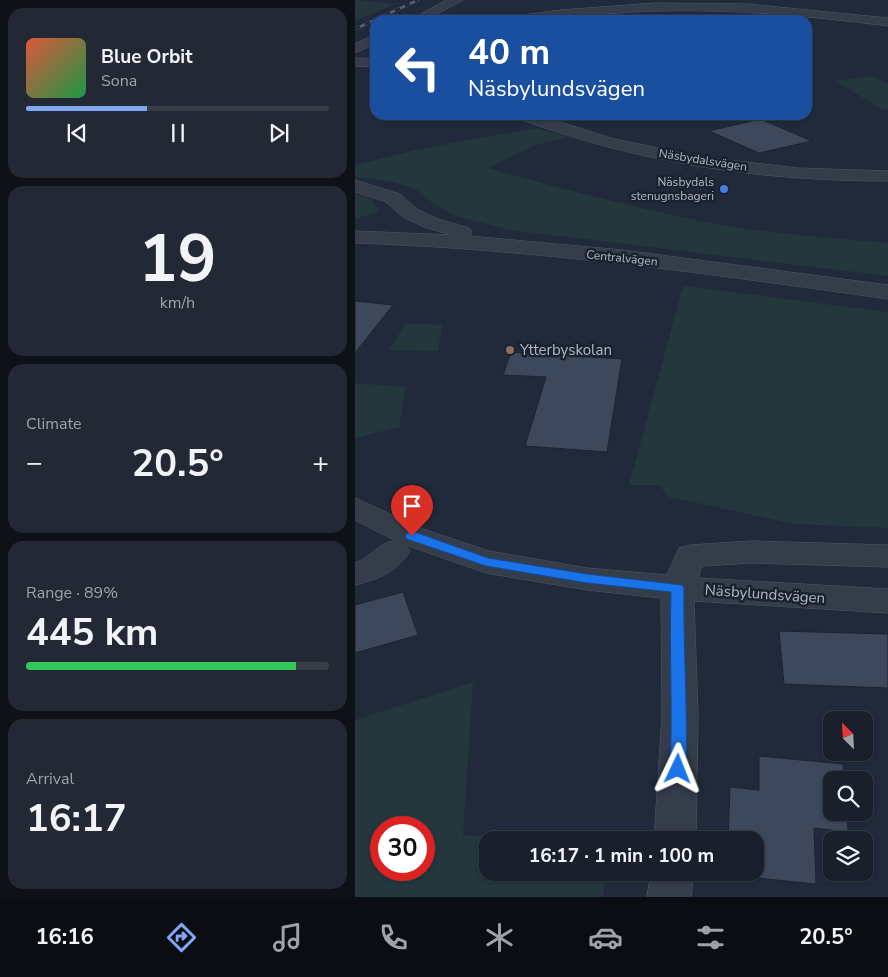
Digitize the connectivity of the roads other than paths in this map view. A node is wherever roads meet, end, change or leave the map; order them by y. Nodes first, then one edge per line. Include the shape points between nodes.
1 (457, 0) edge
2 (622, 6) junction
3 (771, 8) junction
4 (426, 15) edge
5 (550, 15) edge
6 (631, 15) edge
7 (773, 15) edge
8 (888, 22) edge
9 (370, 42) edge
10 (355, 49) edge
11 (355, 62) edge
12 (370, 63) edge
13 (537, 120) edge
14 (888, 176) edge
15 (355, 186) edge
16 (393, 198) junction
17 (355, 231) edge
18 (355, 237) edge
19 (355, 246) edge
20 (519, 247) junction
21 (888, 292) edge
22 (888, 298) edge
23 (355, 508) edge
24 (394, 551) dead end
25 (888, 556) edge
26 (355, 574) edge
27 (678, 588) junction
28 (888, 601) edge
29 (675, 831) edge
30 (672, 881) edge
31 (669, 897) edge

1 - 4 street
2 - 3 street
2 - 5 street via 563,10
2 - 6 street
3 - 7 street
3 - 8 street
9 - 10 street
11 - 12 street
13 - 14 street, Näsbydalsvägen via 574,133 700,162 774,171
15 - 16 street
16 - 17 street via 395,215 380,225
16 - 20 street via 410,213 431,223
18 - 20 street, Centralvägen
19 - 22 street, Centralvägen via 515,253
20 - 21 street, Centralvägen
23 - 27 street, Näsbylundsvägen via 412,536 486,562 587,579
24 - 26 street via 373,569
25 - 27 street via 751,552 690,556
27 - 28 street, Näsbylundsvägen
27 - 29 street via 680,715
30 - 31 street

